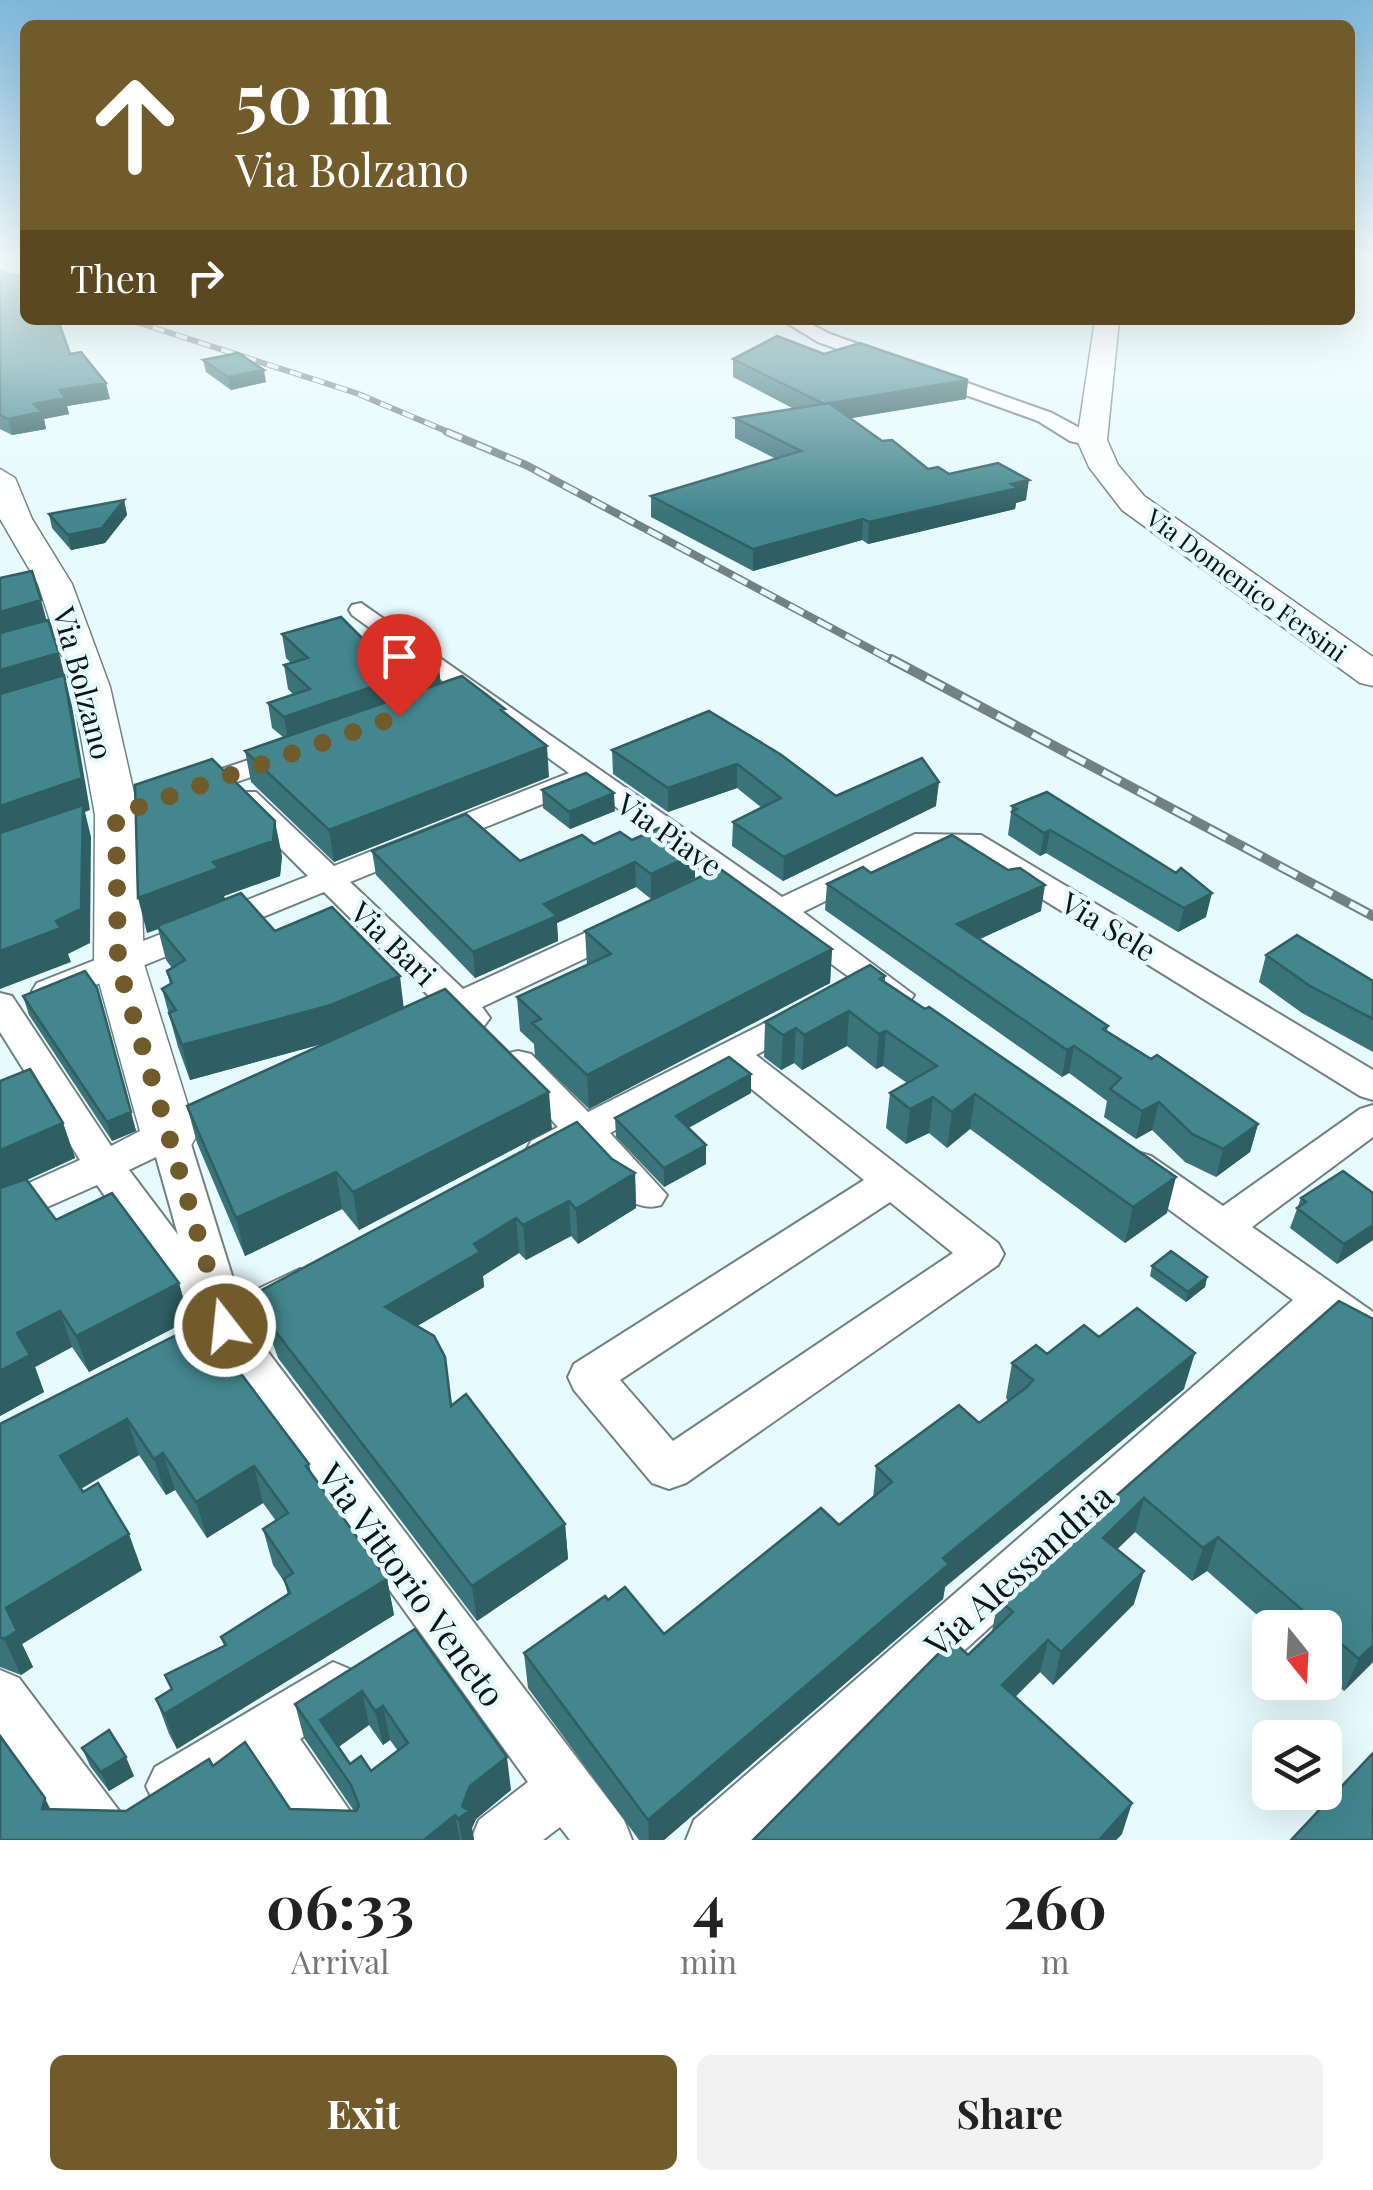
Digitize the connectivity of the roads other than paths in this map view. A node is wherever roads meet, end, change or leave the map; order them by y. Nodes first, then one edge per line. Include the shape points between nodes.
1 (840, 344) edge
2 (1105, 344) edge
3 (1092, 440) junction
4 (0, 478) edge
5 (8, 521) edge
6 (360, 610) dead end
7 (1371, 670) edge
8 (469, 691) junction
9 (431, 704) edge
10 (318, 744) edge
11 (588, 776) junction
12 (225, 777) junction
13 (131, 810) junction
14 (732, 878) junction
15 (330, 880) junction
16 (698, 894) edge
17 (778, 911) junction
18 (646, 918) edge
19 (118, 964) junction
20 (873, 978) junction
21 (458, 1005) junction
22 (1, 1007) edge
23 (920, 1012) edge
24 (386, 1038) edge
25 (730, 1053) junction
26 (1373, 1088) edge
27 (224, 1111) edge
28 (1373, 1118) edge
29 (586, 1130) junction
30 (170, 1135) junction
31 (1112, 1148) edge
32 (104, 1166) junction
33 (517, 1167) edge
34 (892, 1182) junction
35 (647, 1195) dead end
36 (0, 1214) edge
37 (1224, 1227) junction
38 (328, 1270) edge
39 (1322, 1299) junction
40 (225, 1326) junction
41 (1373, 1334) edge
42 (173, 1354) edge
43 (406, 1641) junction
44 (0, 1696) edge
45 (264, 1733) junction
46 (566, 1787) junction
47 (98, 1836) edge
48 (336, 1840) edge
49 (499, 1840) edge
50 (604, 1840) edge
51 (714, 1840) edge

1 - 3 street
2 - 3 street
3 - 7 street, Via Domenico Fersini via 1104,468 1134,503
4 - 5 street, Via Bolzano
5 - 13 street, Via Bolzano via 46,586
6 - 8 street, Via Piave
8 - 9 street
8 - 11 street, Via Piave
10 - 12 street
11 - 14 street, Via Piave
11 - 15 street
12 - 13 street
12 - 15 street, Via Bari
13 - 19 street, Via Bolzano
14 - 16 street
14 - 17 street, Via Piave
15 - 19 street
15 - 21 street, Via Bari
17 - 20 street, Via Piave
17 - 26 street, Via Sele via 926,840 970,841
18 - 21 street
19 - 22 street
19 - 30 street, Via Bolzano
20 - 23 street, Via Piave
20 - 25 street
21 - 24 street
21 - 29 street, Via Bari
22 - 32 street
25 - 29 street
25 - 34 street
27 - 30 street
28 - 37 street
29 - 33 street
29 - 35 street, Via Bari
30 - 32 street
30 - 40 street
31 - 37 street
32 - 36 street
32 - 40 street, Via Vittorio Veneto
34 - 34 street via 590,1377 669,1469 983,1254
37 - 39 street
38 - 40 street
39 - 41 street
39 - 51 street, Via Alessandria
40 - 42 street
40 - 43 street, Via Vittorio Veneto
43 - 45 street
43 - 46 street, Via Vittorio Veneto
44 - 47 street
45 - 47 street
45 - 48 street
46 - 49 street
46 - 50 street, Via Vittorio Veneto

